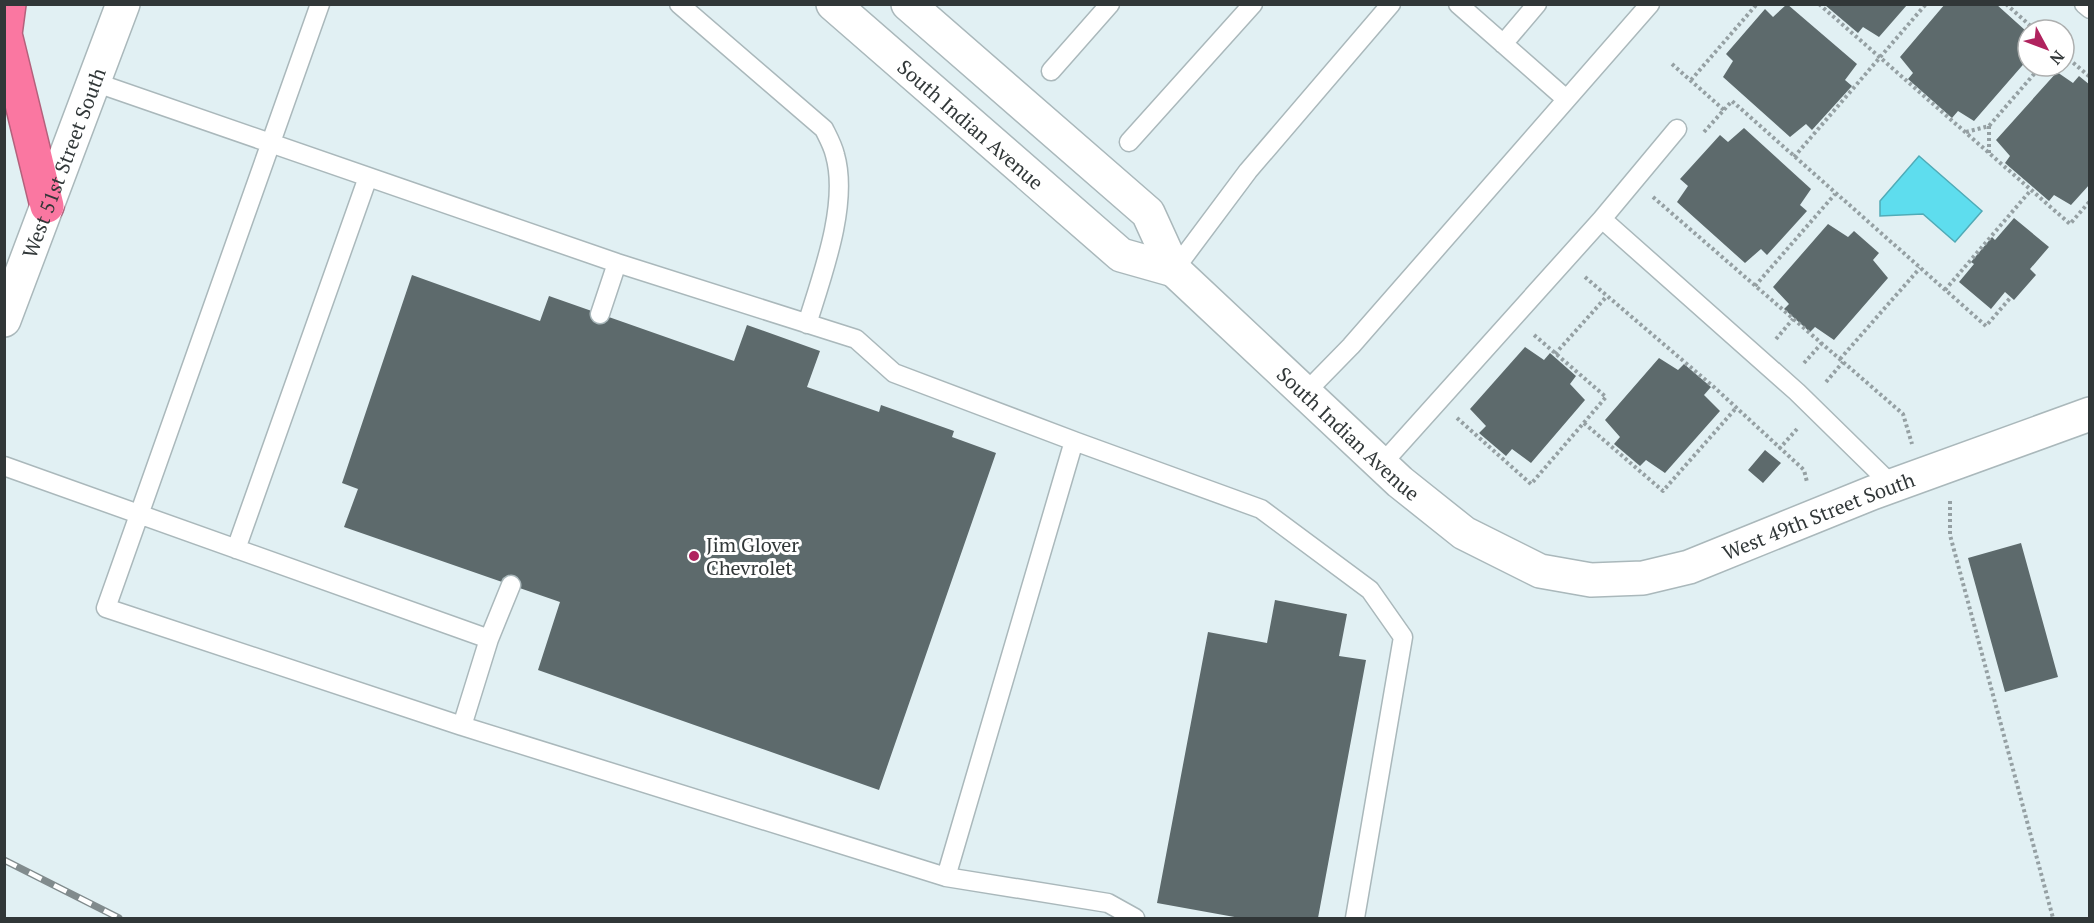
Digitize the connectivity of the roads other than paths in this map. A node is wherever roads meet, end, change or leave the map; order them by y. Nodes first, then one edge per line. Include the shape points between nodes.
1 (9, 4) edge
2 (123, 4) edge
3 (320, 4) edge
4 (679, 4) edge
5 (833, 4) edge
6 (908, 4) edge
7 (1110, 4) edge
8 (1253, 4) edge
9 (1391, 4) edge
10 (1458, 4) edge
11 (1537, 4) edge
12 (1650, 4) edge
13 (2084, 4) edge
14 (2090, 9) edge
15 (1503, 44) junction
16 (1051, 71) dead end
17 (94, 82) junction
18 (1566, 99) junction
19 (1677, 129) dead end
20 (1129, 142) dead end
21 (271, 144) junction
22 (368, 177) junction
23 (47, 206) junction
24 (1602, 219) junction
25 (617, 263) junction
26 (1174, 270) junction
27 (600, 314) dead end
28 (4, 320) edge
29 (807, 324) junction
30 (1305, 393) junction
31 (2090, 414) edge
32 (1074, 441) junction
33 (1381, 465) junction
34 (4, 466) edge
35 (1893, 486) junction
36 (140, 514) junction
37 (236, 549) junction
38 (1540, 571) joint
39 (511, 585) dead end
40 (489, 639) junction
41 (462, 726) junction
42 (946, 877) junction
43 (1135, 918) edge
44 (1355, 918) edge

1 - 23 highway via 5,34
2 - 17 street, West 51st Street South
3 - 21 lane
4 - 29 lane via 824,129 836,156 834,234
5 - 26 street, South Indian Avenue via 1121,255
6 - 26 street, South Indian Avenue via 1148,213
7 - 16 lane
8 - 20 lane
9 - 26 lane via 1248,171
10 - 15 lane
11 - 15 lane
12 - 18 lane
13 - 14 lane
15 - 18 lane
17 - 21 lane
17 - 23 street, West 51st Street South
18 - 30 lane via 1351,346
19 - 24 lane
21 - 22 lane
21 - 36 lane
22 - 25 lane
22 - 37 lane
23 - 28 street, West 51st Street South
24 - 33 lane
24 - 35 lane via 1797,392
25 - 27 lane
25 - 29 lane
26 - 30 street, South Indian Avenue
29 - 32 lane via 856,339 894,372
30 - 33 street, South Indian Avenue
31 - 35 street, West 49th Street South
32 - 42 lane
32 - 44 lane via 1261,509 1370,590 1403,637
33 - 38 street, South Indian Avenue via 1464,533
34 - 36 lane
35 - 38 street, West 49th Street South via 1689,567 1643,578 1591,580
36 - 37 lane
36 - 41 lane via 106,608
37 - 40 lane
39 - 40 lane
40 - 41 lane
41 - 42 lane
42 - 43 lane via 1108,903

